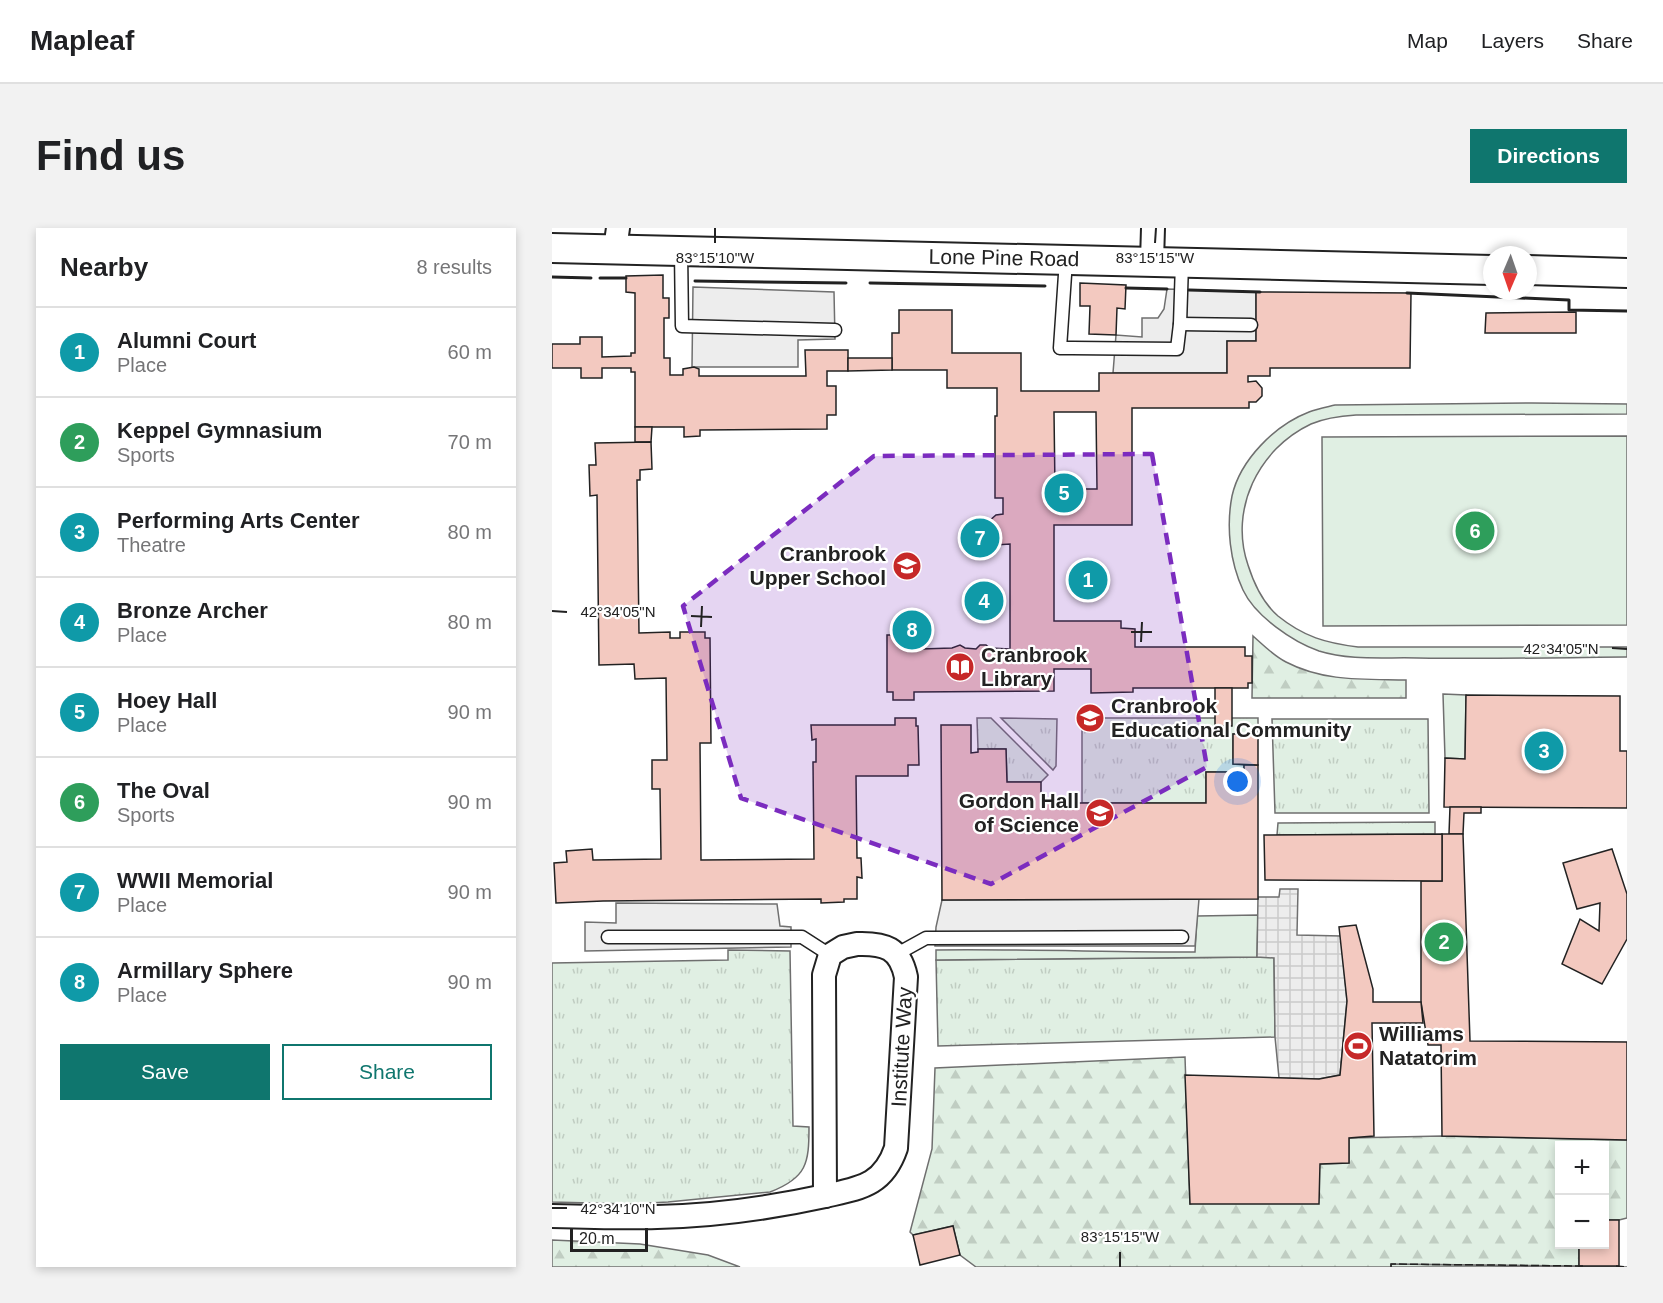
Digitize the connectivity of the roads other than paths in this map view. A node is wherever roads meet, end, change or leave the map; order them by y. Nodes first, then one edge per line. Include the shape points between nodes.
1 (1152, 228) edge
2 (616, 239) edge
3 (552, 248) edge
4 (681, 251) junction
5 (1066, 260) junction
6 (1152, 261) junction
7 (1182, 262) junction
8 (1483, 270) edge
9 (1537, 270) edge
10 (1627, 273) edge
11 (1180, 324) junction
12 (1251, 325) dead end
13 (835, 330) dead end
14 (608, 937) dead end
15 (1182, 937) dead end
16 (897, 954) junction
17 (830, 955) junction
18 (825, 1196) junction
19 (552, 1216) edge

1 - 6 street
2 - 3 street, Lone Pine Road
2 - 4 street, Lone Pine Road
4 - 5 street, Lone Pine Road
4 - 13 lane via 682,326
5 - 6 street, Lone Pine Road
5 - 11 lane via 1060,348 1177,349
6 - 7 street, Lone Pine Road
7 - 8 street, Lone Pine Road
7 - 11 lane
9 - 10 street
11 - 12 lane
14 - 17 lane via 791,936 802,937
15 - 16 lane via 926,938
16 - 17 street via 867,944 843,947
16 - 18 street, Institute Way via 907,985 896,1148 885,1171 874,1181
17 - 18 street via 823,986
18 - 19 street, Institute Way via 754,1210 693,1216

